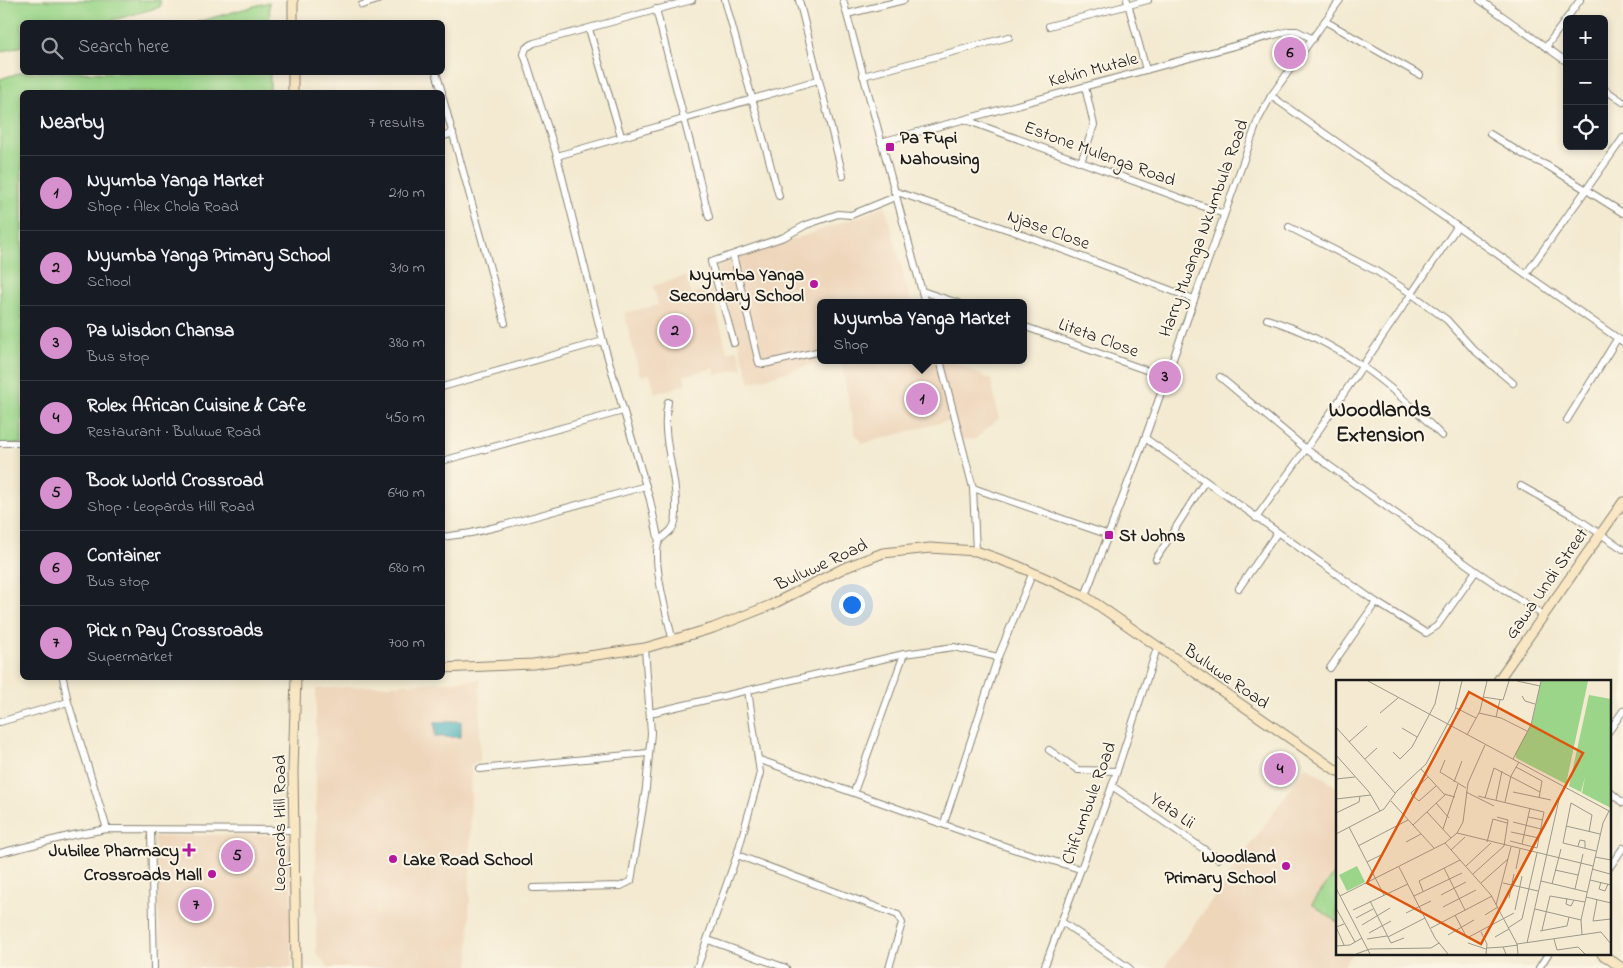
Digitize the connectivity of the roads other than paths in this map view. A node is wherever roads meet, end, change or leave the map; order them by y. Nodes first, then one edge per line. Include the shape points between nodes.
1 (293, 0) edge
2 (378, 0) edge
3 (692, 0) edge
4 (724, 0) edge
5 (799, 0) edge
6 (843, 0) edge
7 (904, 0) edge
8 (1148, 0) edge
9 (1340, 0) edge
10 (1480, 0) edge
11 (1580, 0) edge
12 (1128, 3) edge
13 (362, 5) dead end
14 (656, 9) junction
15 (847, 14) junction
16 (293, 20) edge
17 (1325, 21) junction
18 (1049, 26) dead end
19 (589, 30) junction
20 (1009, 37) dead end
21 (1313, 39) junction
22 (1546, 47) junction
23 (1564, 60) edge
24 (1146, 70) junction
25 (293, 75) edge
26 (437, 75) edge
27 (1420, 75) dead end
28 (863, 76) junction
29 (818, 80) junction
30 (1086, 87) junction
31 (293, 90) edge
32 (441, 90) edge
33 (1608, 92) edge
34 (1271, 96) junction
35 (753, 99) junction
36 (1623, 102) edge
37 (445, 105) edge
38 (685, 117) junction
39 (966, 120) junction
40 (453, 133) junction
41 (1490, 134) dead end
42 (445, 136) edge
43 (621, 136) junction
44 (1623, 138) edge
45 (881, 142) junction
46 (1616, 148) junction
47 (1623, 152) edge
48 (557, 156) junction
49 (1082, 162) junction
50 (843, 176) dead end
51 (1585, 189) junction
52 (894, 194) junction
53 (779, 196) dead end
54 (1623, 213) edge
55 (1224, 214) junction
56 (709, 217) dead end
57 (1289, 227) dead end
58 (1457, 227) junction
59 (733, 255) junction
60 (1526, 274) junction
61 (922, 291) junction
62 (1412, 294) junction
63 (924, 299) edge
64 (946, 299) edge
65 (1194, 299) junction
66 (1267, 319) dead end
67 (506, 323) dead end
68 (1027, 327) edge
69 (603, 340) junction
70 (1620, 341) edge
71 (734, 343) dead end
72 (817, 351) edge
73 (941, 364) edge
74 (1363, 366) junction
75 (1165, 377) junction
76 (1220, 377) dead end
77 (1513, 384) dead end
78 (445, 386) edge
79 (668, 402) dead end
80 (623, 411) junction
81 (1567, 420) dead end
82 (1442, 436) dead end
83 (1145, 438) junction
84 (0, 443) edge
85 (20, 443) edge
86 (1306, 449) junction
87 (445, 460) edge
88 (1205, 481) junction
89 (646, 486) junction
90 (1521, 486) dead end
91 (973, 488) junction
92 (1623, 502) edge
93 (1256, 518) junction
94 (1277, 533) junction
95 (1600, 534) junction
96 (1109, 535) junction
97 (445, 536) edge
98 (659, 542) junction
99 (1623, 549) edge
100 (976, 551) junction
101 (1156, 560) dead end
102 (1476, 571) junction
103 (1033, 572) junction
104 (1239, 588) dead end
105 (1085, 596) junction
106 (1376, 602) junction
107 (1543, 615) junction
108 (672, 638) junction
109 (646, 648) junction
110 (1157, 648) junction
111 (904, 654) junction
112 (998, 657) junction
113 (445, 668) edge
114 (1330, 668) dead end
115 (64, 680) edge
116 (296, 680) edge
117 (1498, 680) edge
118 (748, 690) junction
119 (68, 702) junction
120 (1623, 711) edge
121 (650, 713) junction
122 (0, 722) edge
123 (1610, 730) edge
124 (1049, 750) dead end
125 (648, 753) junction
126 (760, 760) junction
127 (480, 769) dead end
128 (1117, 771) junction
129 (1336, 771) edge
130 (1112, 786) junction
131 (854, 792) junction
132 (1610, 792) edge
133 (1623, 803) edge
134 (944, 823) junction
135 (107, 830) junction
136 (294, 830) junction
137 (151, 831) junction
138 (1623, 848) edge
139 (0, 853) edge
140 (737, 855) junction
141 (1218, 859) dead end
142 (1610, 867) edge
143 (1080, 869) junction
144 (533, 888) dead end
145 (1062, 922) junction
146 (708, 940) junction
147 (1547, 956) edge
148 (1605, 956) edge
149 (154, 968) edge
150 (296, 968) edge
151 (697, 968) edge
152 (786, 968) edge
153 (888, 968) edge
154 (1044, 968) edge
155 (1129, 968) edge
156 (1539, 968) edge
157 (1622, 968) edge

1 - 16 street
2 - 13 street
3 - 14 street
4 - 35 street
5 - 29 street
6 - 15 street
7 - 15 street
8 - 12 street
9 - 17 street, Harry Mwanga Nkumbula Road
10 - 22 street
11 - 22 street
12 - 18 street
12 - 24 street
14 - 19 street
14 - 38 street
15 - 28 street
17 - 21 street, Harry Mwanga Nkumbula Road
17 - 27 street
19 - 43 street
19 - 48 street via 534,43 526,48 524,54
20 - 28 street
21 - 24 street, Kelvin Mutale via 1297,31 1289,31
21 - 34 street, Harry Mwanga Nkumbula Road
22 - 23 street
24 - 30 street, Kelvin Mutale
25 - 31 street
26 - 32 street
28 - 45 street
29 - 35 street
29 - 50 street
30 - 39 street, Kelvin Mutale
30 - 49 street via 1094,125
33 - 36 street
34 - 55 street, Harry Mwanga Nkumbula Road via 1258,120
34 - 58 street
35 - 38 street
35 - 53 street
37 - 40 street
38 - 43 street
38 - 56 street
39 - 45 street, Kelvin Mutale
39 - 49 street, Estone Mulenga Road
40 - 42 street
40 - 67 street
41 - 51 street
43 - 48 street
44 - 46 street
45 - 52 street
46 - 47 street
46 - 51 street
48 - 69 street
49 - 55 street, Estone Mulenga Road
51 - 54 street
51 - 60 street
52 - 59 street via 851,215 838,214 806,225 784,238
52 - 61 street
52 - 65 street, Njase Close via 1018,233
55 - 65 street, Harry Mwanga Nkumbula Road
57 - 62 street via 1376,271
58 - 60 street
58 - 62 street
59 - 71 street via 711,262
59 - 72 street via 759,363
60 - 70 street
61 - 63 street
61 - 64 street
62 - 74 street
62 - 77 street via 1447,320 1474,350
65 - 75 street, Harry Mwanga Nkumbula Road
66 - 74 street via 1333,346
68 - 75 street, Liteta Close
69 - 78 street
69 - 80 street
70 - 81 street
73 - 91 street
74 - 82 street
74 - 86 street
75 - 83 street, Harry Mwanga Nkumbula Road
76 - 86 street
79 - 98 street via 666,430 676,491 676,514 673,528
80 - 87 street
80 - 89 street
83 - 88 street
83 - 96 street, Harry Mwanga Nkumbula Road
84 - 85 street
86 - 93 street
86 - 102 street
88 - 93 street
88 - 101 street
89 - 97 street via 488,529
89 - 98 street
90 - 95 street
91 - 96 street
91 - 100 street
92 - 95 street, Gawa Undi Street
93 - 94 street
94 - 104 street
94 - 106 street
95 - 99 street
95 - 107 street, Gawa Undi Street
96 - 105 street, Harry Mwanga Nkumbula Road
98 - 108 street via 660,575
100 - 103 street, Buluwe Road
100 - 108 street, Buluwe Road via 930,548 883,553 844,568 771,605 713,628
102 - 106 street via 1437,626 1428,633
102 - 107 street
103 - 105 street, Buluwe Road
103 - 112 street
105 - 110 street, Buluwe Road
106 - 114 street
107 - 117 street, Gawa Undi Street
108 - 109 street, Buluwe Road
109 - 113 street, Buluwe Road via 533,664
109 - 121 street
110 - 128 street, Chifumbule Road
110 - 129 street, Buluwe Road
111 - 112 street via 960,647
111 - 118 street
111 - 131 street
112 - 134 street
115 - 119 street
116 - 136 street, Leopards Hill Road
118 - 121 street
118 - 126 street
119 - 122 street
119 - 135 street
120 - 123 street
121 - 125 street
124 - 128 street via 1078,770
125 - 127 street
125 - 144 street via 646,788 631,881 621,886
126 - 131 street
126 - 140 street via 760,773
128 - 130 street, Chifumbule Road
130 - 141 street, Yeta Lii
130 - 143 street, Chifumbule Road
131 - 134 street
132 - 133 street
134 - 143 street via 1013,849
135 - 137 street
135 - 139 street
136 - 137 street
136 - 150 street, Leopards Hill Road
137 - 149 street
138 - 142 street
140 - 146 street
140 - 153 street via 898,915 902,923
143 - 145 street, Chifumbule Road
145 - 154 street, Chifumbule Road
145 - 155 street
146 - 151 street
146 - 152 street
147 - 156 street
148 - 157 street

